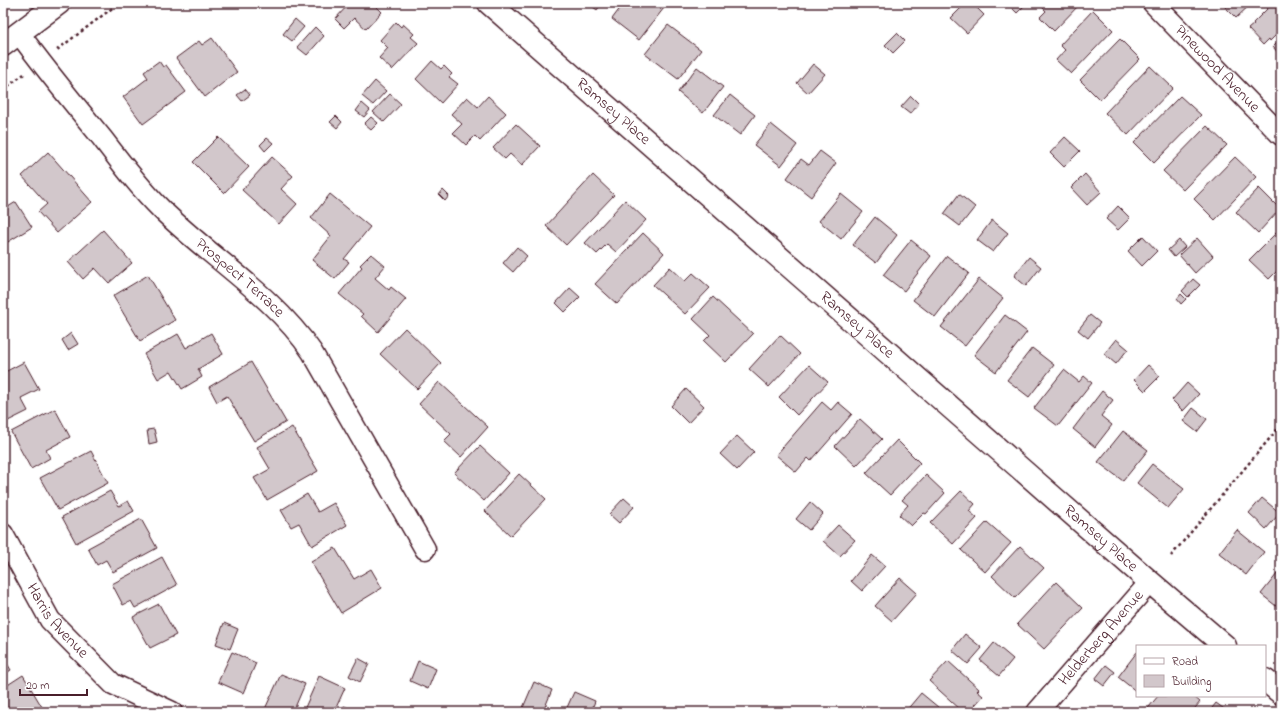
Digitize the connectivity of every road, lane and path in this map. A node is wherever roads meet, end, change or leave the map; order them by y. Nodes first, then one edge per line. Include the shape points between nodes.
1 (59, 3) edge
2 (119, 3) edge
3 (489, 3) edge
4 (1153, 3) edge
5 (11, 39) edge
6 (40, 62) junction
7 (3, 90) edge
8 (1281, 135) edge
9 (1281, 425) edge
10 (3, 534) edge
11 (425, 549) dead end
12 (1171, 556) dead end
13 (1150, 582) junction
14 (1224, 645) edge
15 (1266, 681) edge
16 (1281, 693) edge
17 (172, 712) edge
18 (1037, 712) edge

1 - 5 street
2 - 6 path
3 - 13 street, Ramsey Place
4 - 8 street, Pinewood Avenue
5 - 6 street, Prospect Terrace
6 - 7 path
6 - 11 street, Prospect Terrace via 161,209 262,298 302,338
9 - 12 path
10 - 17 street, Harris Avenue via 50,620 113,684
13 - 14 street, Ramsey Place
13 - 18 street, Helderberg Avenue
15 - 16 street

